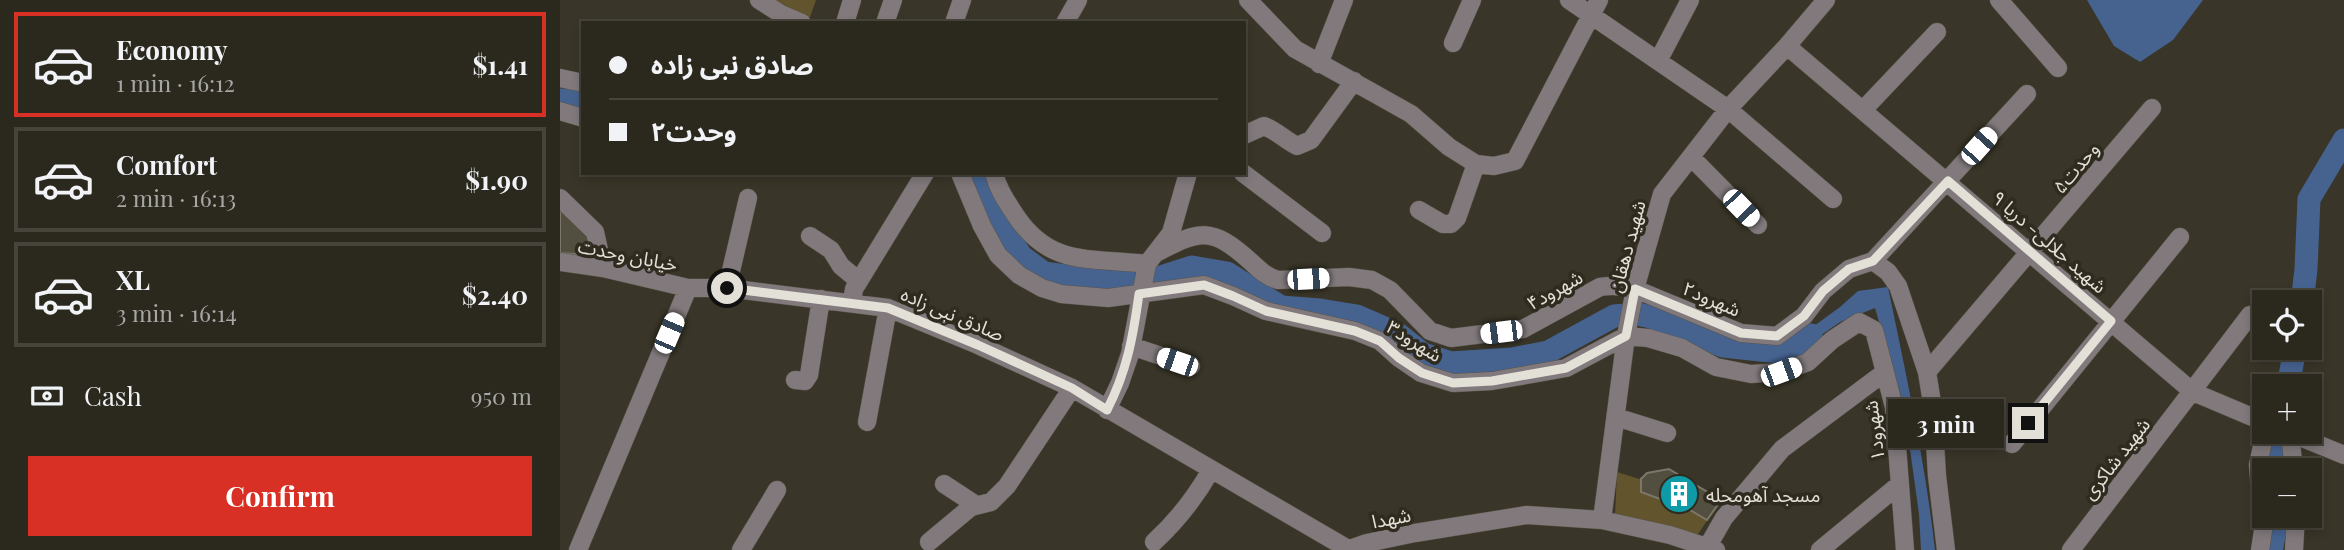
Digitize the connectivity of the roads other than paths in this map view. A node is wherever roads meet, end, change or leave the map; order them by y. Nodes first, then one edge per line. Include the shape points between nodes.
1 (759, 0) edge
2 (852, 0) edge
3 (893, 0) edge
4 (962, 0) edge
5 (1078, 0) edge
6 (1344, 0) edge
7 (1472, 0) edge
8 (1569, 0) edge
9 (1690, 0) edge
10 (1826, 0) edge
11 (1999, 0) edge
12 (1256, 2) edge
13 (1595, 8) edge
14 (797, 21) edge
15 (846, 21) edge
16 (886, 21) edge
17 (955, 21) edge
18 (1066, 21) edge
19 (1937, 32) dead end
20 (1453, 43) dead end
21 (1787, 46) junction
22 (1658, 61) junction
23 (1320, 64) junction
24 (2058, 68) dead end
25 (560, 78) edge
26 (1354, 81) junction
27 (581, 83) edge
28 (2027, 94) dead end
29 (2152, 108) dead end
30 (1728, 109) junction
31 (1863, 110) junction
32 (560, 111) edge
33 (581, 117) edge
34 (1246, 134) edge
35 (1691, 157) junction
36 (1475, 163) junction
37 (924, 175) edge
38 (961, 175) edge
39 (995, 175) edge
40 (1187, 175) edge
41 (1246, 175) edge
42 (1948, 181) junction
43 (560, 198) edge
44 (748, 198) dead end
45 (1833, 199) dead end
46 (1419, 210) dead end
47 (1758, 225) dead end
48 (1322, 233) dead end
49 (810, 236) dead end
50 (2180, 237) dead end
51 (2030, 252) junction
52 (1151, 258) junction
53 (1873, 261) junction
54 (560, 262) edge
55 (603, 268) junction
56 (859, 281) junction
57 (688, 288) junction
58 (727, 288) junction
59 (1635, 289) junction
60 (1139, 294) junction
61 (821, 299) junction
62 (852, 302) junction
63 (888, 308) junction
64 (2250, 315) dead end
65 (2111, 321) junction
66 (1626, 336) junction
67 (1131, 346) junction
68 (1191, 366) dead end
69 (1885, 372) junction
70 (1927, 372) junction
71 (795, 380) dead end
72 (1072, 388) junction
73 (2193, 392) junction
74 (1107, 410) junction
75 (1616, 417) junction
76 (2252, 417) edge
77 (867, 422) dead end
78 (1667, 433) dead end
79 (2012, 444) dead end
80 (2262, 444) edge
81 (2316, 444) edge
82 (2344, 455) edge
83 (1211, 470) junction
84 (944, 484) dead end
85 (1900, 484) junction
86 (777, 490) dead end
87 (976, 505) junction
88 (1602, 520) junction
89 (2295, 528) edge
90 (929, 542) dead end
91 (1154, 542) dead end
92 (1712, 548) edge
93 (579, 550) edge
94 (741, 550) edge
95 (1348, 550) edge
96 (1820, 550) edge
97 (1906, 550) edge
98 (1946, 550) edge
99 (2071, 550) edge
100 (2260, 550) edge
101 (2294, 550) edge

1 - 14 street
2 - 15 street
3 - 16 street
4 - 17 street
5 - 18 street
6 - 23 street
7 - 20 street
8 - 13 street
9 - 22 street
10 - 21 street, شهید دهقان
11 - 24 street
12 - 23 street via 1295,49
13 - 22 street
13 - 36 street via 1515,161 1494,166
19 - 31 street
21 - 30 street, شهید دهقان
21 - 31 street, شهید جلالی- دریا ۹
22 - 30 street
23 - 26 street
25 - 27 street
26 - 34 street via 1311,140 1297,146 1264,126
26 - 36 street via 1411,114
28 - 42 street
29 - 51 street, وحدت۵
30 - 35 street, شهید دهقان
30 - 45 street
31 - 42 street, شهید جلالی- دریا ۹
32 - 33 street
35 - 47 street
35 - 59 street, شهید دهقان via 1661,194
36 - 46 street via 1451,224
37 - 56 street
38 - 60 street, شهرود۳ via 998,255 1019,275 1061,294 1108,298
39 - 52 street via 1010,207 1040,244 1079,259
40 - 52 street via 1171,233
41 - 48 street
42 - 51 street, شهید جلالی- دریا ۹
42 - 53 street
43 - 55 street via 594,232
44 - 58 street
49 - 56 street via 831,250
50 - 65 street
51 - 65 street, شهید جلالی- دریا ۹
51 - 70 street, وحدت۵
52 - 59 street, شهرود۴ via 1195,234 1204,235 1231,243 1278,280 1371,280 1390,290 1430,331 1451,338 1523,329 1601,287
52 - 60 street
53 - 59 street, شهرود۲ via 1849,269 1823,291 1804,316 1777,336 1741,333
53 - 70 street via 1898,286
54 - 55 street, خیابان وحدت
55 - 57 street, خیابان وحدت
56 - 62 street
57 - 58 street, صادق نبی زاده
57 - 93 street
58 - 61 street, صادق نبی زاده
59 - 66 street, شهید دهقان
60 - 66 street, شهرود۳ via 1204,285 1266,311 1355,331 1380,341 1422,373 1453,383 1566,368
60 - 67 street
61 - 62 street, صادق نبی زاده
61 - 71 street via 809,376 805,381
62 - 63 street, صادق نبی زاده
63 - 72 street, صادق نبی زاده
63 - 77 street
64 - 73 street, شهید شاکری
65 - 73 street, شهید جلالی- دریا ۹
65 - 79 street
66 - 69 street, شهرود۱ via 1682,348 1716,368 1751,374 1781,372 1808,362 1859,322 1874,330
66 - 75 street, شهید دهقان
67 - 68 street
67 - 74 street
69 - 85 street, شهرود۱ via 1894,407
69 - 92 street via 1782,449 1724,518
70 - 98 street
72 - 74 street, صادق نبی زاده
72 - 87 street via 1007,486 991,502
73 - 76 street, شهید جلالی- دریا ۹
73 - 99 street, شهید شاکری
74 - 83 street, شهدا
75 - 78 street
75 - 88 street, شهید دهقان
80 - 100 street via 2258,465
81 - 82 street
83 - 91 street via 1177,521
83 - 95 street, شهدا
84 - 87 street
85 - 96 street
85 - 97 street, شهرود۱
86 - 94 street
87 - 90 street
88 - 92 street, شهدا
88 - 95 street, شهدا via 1527,515 1367,542
89 - 101 street

